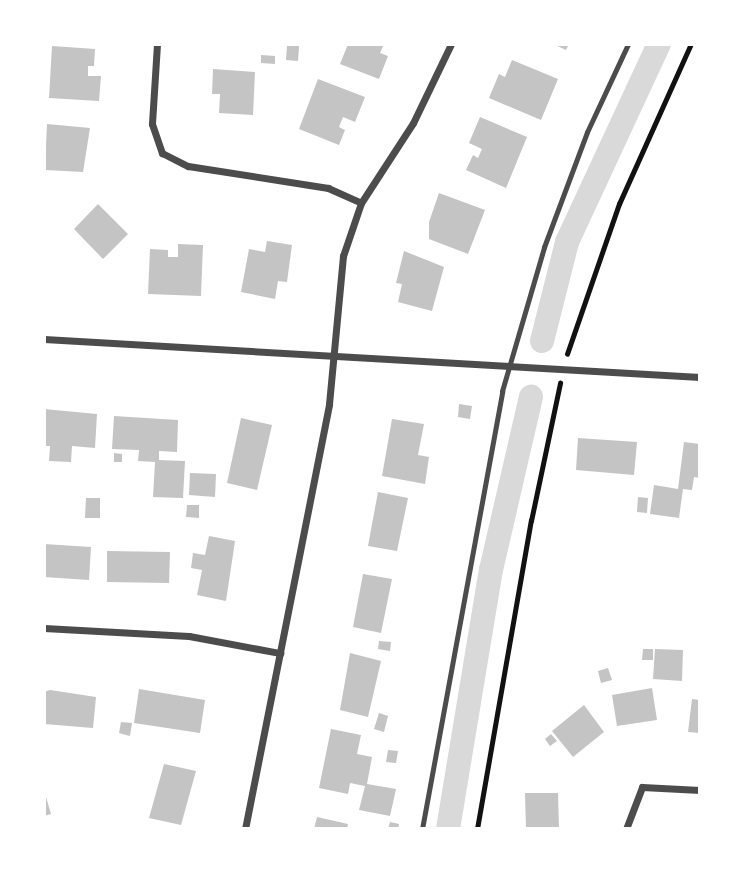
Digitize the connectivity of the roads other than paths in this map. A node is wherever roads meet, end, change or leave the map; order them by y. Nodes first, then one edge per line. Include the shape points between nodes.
1 (157, 44) edge
2 (451, 44) edge
3 (628, 44) edge
4 (361, 203) junction
5 (44, 339) edge
6 (335, 358) junction
7 (509, 367) junction
8 (700, 377) edge
9 (44, 628) edge
10 (281, 653) junction
11 (700, 790) edge
12 (245, 829) edge
13 (422, 829) edge
14 (626, 829) edge

1 - 4 street via 152,124 162,153 188,166 328,188
2 - 4 street via 409,132
3 - 7 lane via 587,132 544,247
4 - 6 street via 341,267
5 - 6 street
6 - 7 street
6 - 10 street
7 - 8 street
7 - 13 lane via 471,541
9 - 10 street via 189,636
10 - 12 street
11 - 14 street via 642,787

